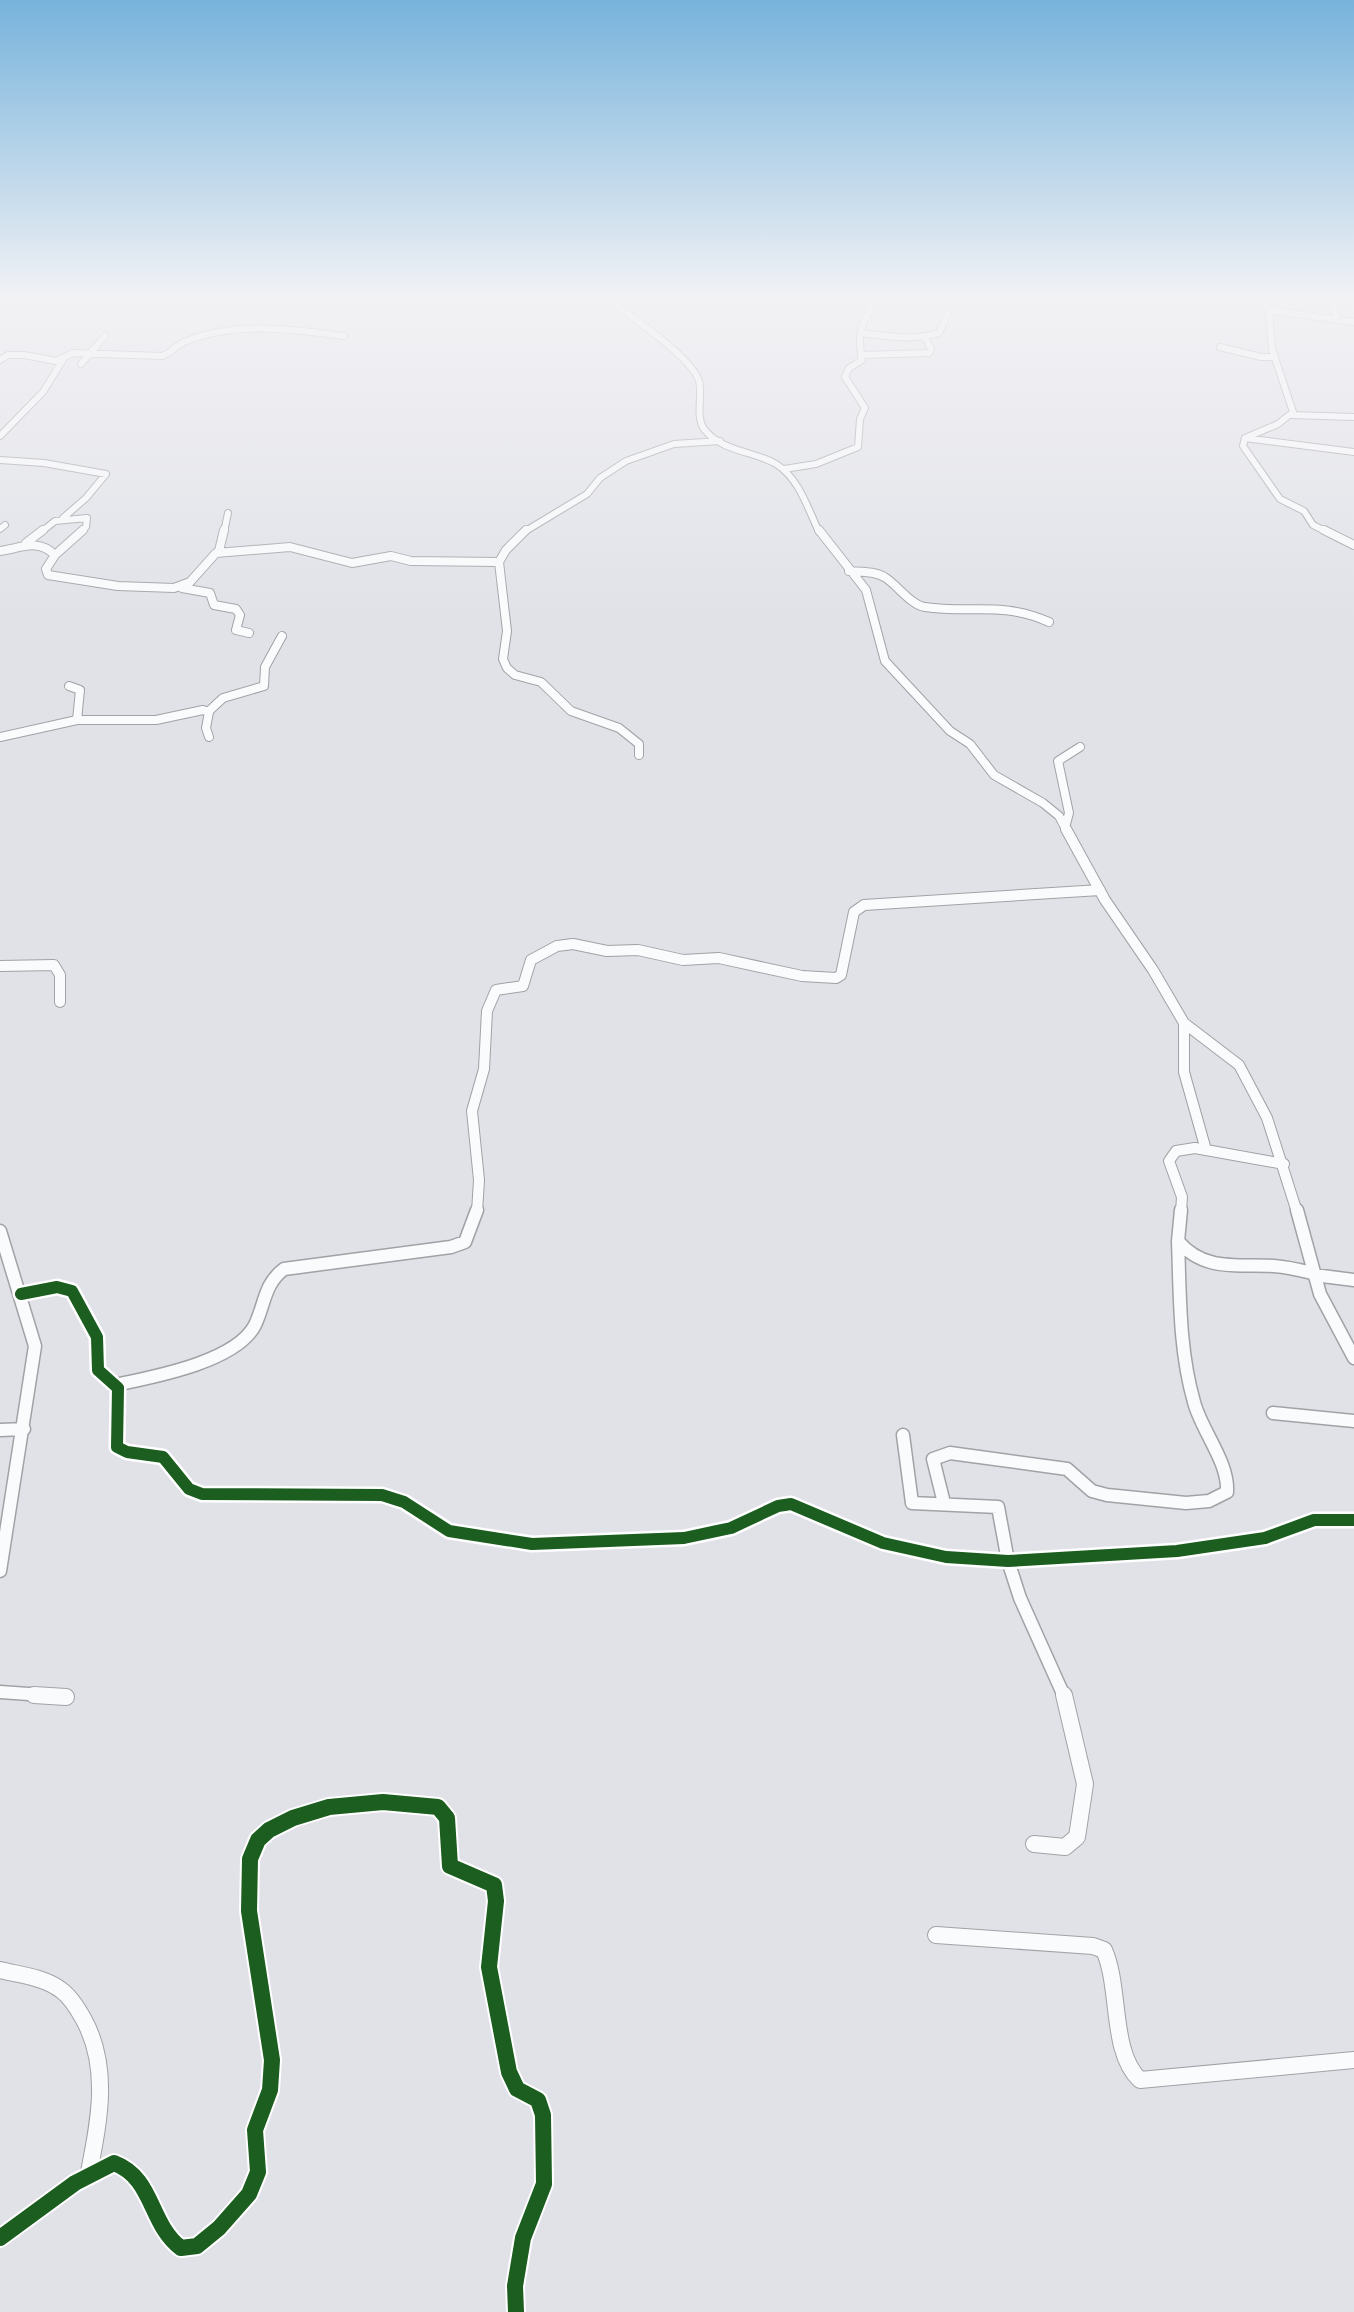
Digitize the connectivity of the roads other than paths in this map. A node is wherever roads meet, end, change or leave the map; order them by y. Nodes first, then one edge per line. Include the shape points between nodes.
1 (31, 404) edge
2 (701, 404) edge
3 (862, 404) edge
4 (1292, 404) edge
5 (1292, 415) junction
6 (1354, 417) edge
7 (0, 436) edge
8 (1245, 438) junction
9 (723, 442) junction
10 (1354, 452) edge
11 (0, 460) edge
12 (784, 469) junction
13 (228, 513) dead end
14 (63, 518) junction
15 (26, 543) junction
16 (1354, 545) edge
17 (0, 551) edge
18 (219, 551) junction
19 (55, 555) junction
20 (499, 562) junction
21 (849, 572) junction
22 (182, 587) junction
23 (1049, 622) dead end
24 (249, 633) dead end
25 (282, 636) dead end
26 (69, 686) dead end
27 (209, 710) junction
28 (77, 720) junction
29 (0, 737) edge
30 (209, 737) dead end
31 (1080, 747) dead end
32 (639, 755) dead end
33 (1066, 824) junction
34 (1100, 890) junction
35 (0, 965) edge
36 (60, 1002) dead end
37 (1184, 1023) junction
38 (1206, 1150) junction
39 (1284, 1164) junction
40 (0, 1231) edge
41 (1178, 1241) junction
42 (1313, 1274) junction
43 (1354, 1280) edge
44 (21, 1294) junction
45 (1354, 1358) edge
46 (115, 1385) junction
47 (1273, 1413) dead end
48 (1354, 1421) edge
49 (24, 1429) junction
50 (0, 1430) edge
51 (902, 1435) dead end
52 (944, 1503) junction
53 (1354, 1520) edge
54 (1008, 1561) junction
55 (0, 1570) edge
56 (0, 1692) edge
57 (66, 1697) dead end
58 (1034, 1844) dead end
59 (936, 1935) dead end
60 (0, 1970) edge
61 (1354, 2060) edge
62 (89, 2172) junction
63 (0, 2238) edge
64 (516, 2312) edge

1 - 7 street
2 - 9 street via 702,424
3 - 12 street via 858,447 816,464
4 - 5 street
5 - 6 street
5 - 8 street
8 - 10 street
8 - 16 street via 1242,443 1247,455 1280,499 1304,511 1315,527
9 - 12 street
9 - 20 street via 702,439 659,447 619,466 599,478 588,493 540,519
11 - 14 street via 105,473
12 - 21 street via 821,535
13 - 18 street
14 - 15 street
14 - 19 street via 88,520 71,544
15 - 17 street
15 - 19 street via 41,545
18 - 20 street via 290,547 352,563 391,556 411,561
18 - 22 street
19 - 22 street via 46,569 51,576 113,587
20 - 32 street via 506,666 518,677 545,684 569,710 621,728 639,744
21 - 23 street via 872,572 885,578 922,607 1007,608
21 - 33 street via 869,595 881,653 891,668 950,731 970,744 994,775 1043,803
22 - 24 street via 210,593 214,605 236,609 240,615 236,630
25 - 27 street via 265,667 264,686 223,698
26 - 28 street via 79,690
27 - 28 street via 147,720
27 - 30 street
28 - 29 street
31 - 33 street via 1058,761 1069,813
33 - 34 street
34 - 37 street
34 - 46 street via 863,905 854,912 841,975 836,978 802,976 719,958 683,960 632,950 557,946 531,960 523,986 500,988 493,994 486,1014 482,1079 472,1112 480,1181 473,1225 465,1242 284,1269 267,1284 258,1315 242,1341 176,1371
35 - 36 street via 54,965 60,975
37 - 38 street via 1180,1046 1184,1081
37 - 39 street via 1240,1065
38 - 39 street
38 - 41 street via 1182,1149 1170,1156 1182,1197
39 - 42 street
40 - 44 street
41 - 42 street via 1193,1257 1214,1265 1275,1266
41 - 52 street via 1185,1365 1195,1409 1227,1479 1227,1492 1209,1501 1186,1503 1107,1495 1091,1491 1067,1469 950,1453 933,1459
42 - 43 street
42 - 45 street
44 - 46 street via 57,1287 72,1291 97,1337 98,1370
44 - 49 street via 35,1346
46 - 54 street via 119,1393 117,1447 163,1457 197,1493 382,1495 404,1502 449,1531 532,1544 684,1538 796,1504 883,1543 916,1552
47 - 48 street
49 - 50 street
49 - 55 street
51 - 52 street via 911,1501
52 - 54 street via 998,1507
53 - 54 street via 1314,1520 1265,1538 1177,1551
54 - 58 street via 1064,1696 1085,1783 1074,1843 1065,1847
56 - 57 street
59 - 61 street via 1104,1950 1126,2062 1140,2080
60 - 62 street via 57,1987 71,1999 94,2037 101,2093
62 - 63 street
62 - 64 street via 110,2163 127,2167 166,2236 182,2249 202,2243 219,2228 256,2180 256,2123 271,2083 272,2045 248,1891 256,1842 274,1827 340,1803 378,1801 438,1807 447,1818 450,1866 494,1885 489,1967 509,2072 517,2089 538,2100 543,2115 544,2184 523,2238

